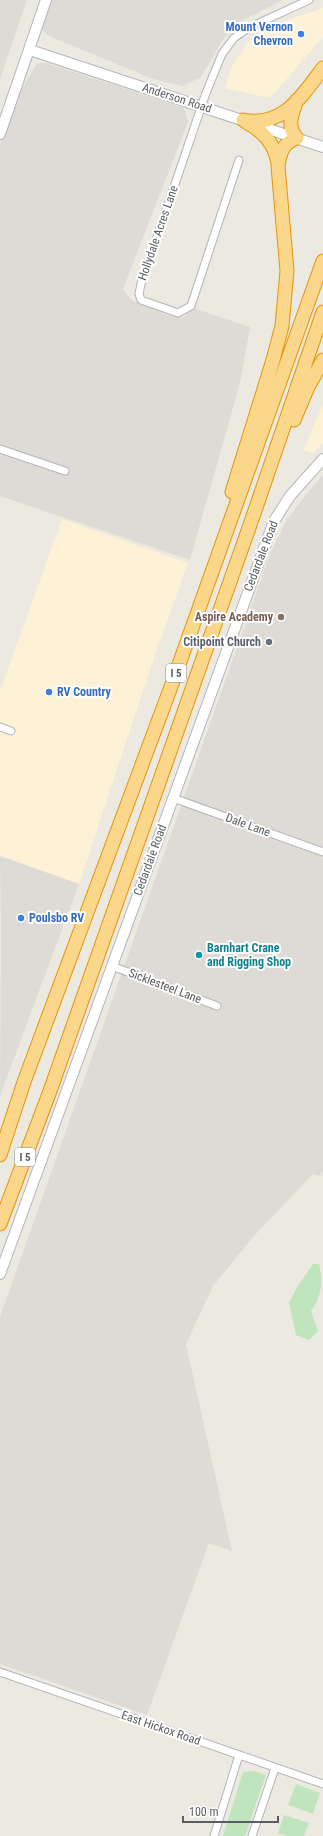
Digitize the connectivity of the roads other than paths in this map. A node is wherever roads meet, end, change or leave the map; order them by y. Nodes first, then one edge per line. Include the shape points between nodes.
1 (46, 0) edge
2 (309, 0) edge
3 (30, 50) junction
4 (323, 68) edge
5 (297, 100) junction
6 (201, 106) junction
7 (243, 120) junction
8 (0, 134) edge
9 (297, 138) junction
10 (323, 147) edge
11 (239, 160) dead end
12 (278, 166) junction
13 (323, 261) edge
14 (323, 312) edge
15 (323, 360) edge
16 (0, 449) edge
17 (323, 459) edge
18 (65, 471) dead end
19 (250, 525) junction
20 (172, 684) junction
21 (0, 727) edge
22 (11, 731) dead end
23 (173, 798) junction
24 (323, 852) edge
25 (112, 966) junction
26 (217, 1006) dead end
27 (0, 1155) edge
28 (0, 1224) edge
29 (0, 1274) edge
30 (0, 1672) edge
31 (239, 1755) junction
32 (275, 1768) junction
33 (323, 1784) edge
34 (214, 1836) edge
35 (252, 1836) edge

1 - 3 street
2 - 6 street via 255,24 234,38 218,62
3 - 6 street, Anderson Road
3 - 8 street
4 - 5 highway
5 - 7 highway via 287,111 273,119 258,122
5 - 9 highway via 290,123
6 - 7 street, Anderson Road
6 - 11 street, Hollydale Acres Lane via 141,284 141,300 178,314 191,306
7 - 9 street, Anderson Road
7 - 12 highway via 266,136 274,150
9 - 10 street, Anderson Road
9 - 12 highway via 284,146
12 - 20 highway via 287,272 282,326 189,621
13 - 20 highway, I 5
14 - 19 highway, I 5
15 - 19 highway via 303,400
16 - 18 street
17 - 23 street, Cedardale Road via 290,496 274,521
19 - 28 highway, I 5
20 - 27 highway, I 5 via 24,1082
21 - 22 street
23 - 24 street, Dale Lane
23 - 25 street, Cedardale Road
25 - 26 street, Sicklesteel Lane
25 - 29 street, Cedardale Road
30 - 31 street, East Hickox Road
31 - 32 street, East Hickox Road
31 - 34 street
32 - 33 street, East Hickox Road
32 - 35 street

